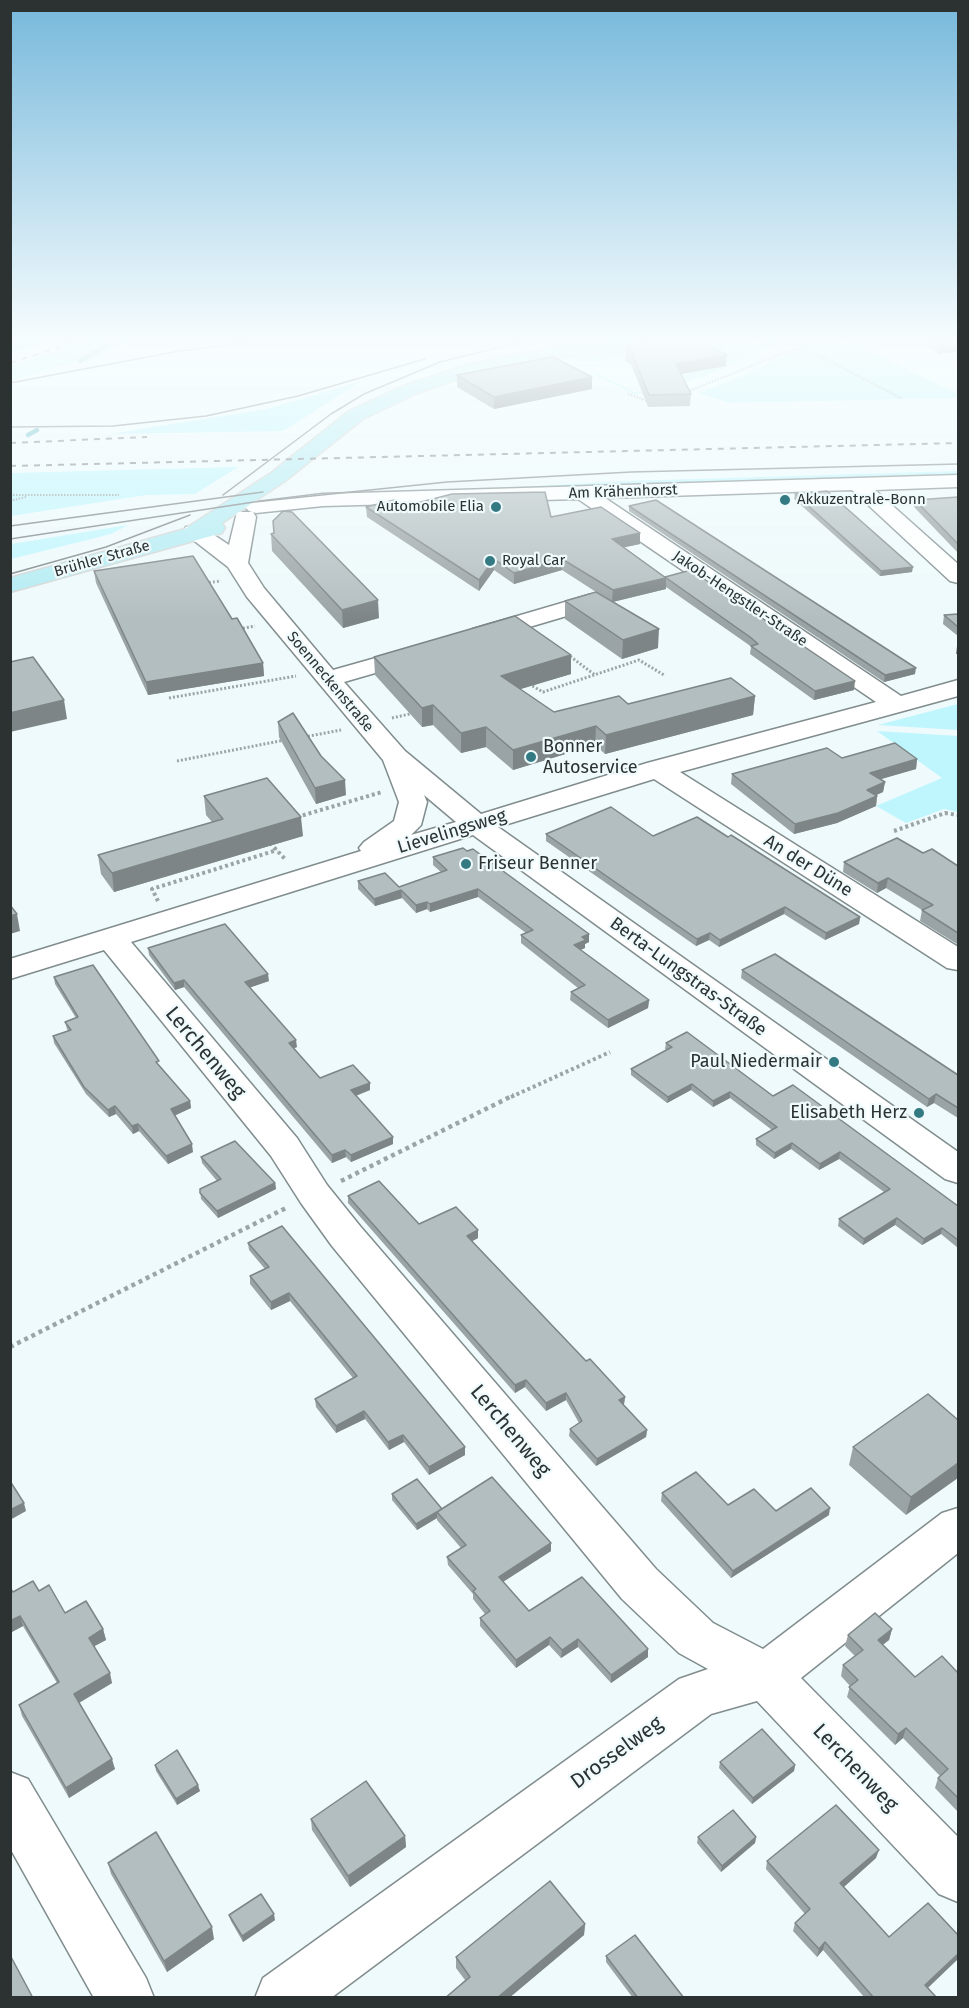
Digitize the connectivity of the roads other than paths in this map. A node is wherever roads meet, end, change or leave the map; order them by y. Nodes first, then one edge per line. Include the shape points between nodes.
1 (334, 433) edge
2 (278, 477) junction
3 (958, 481) edge
4 (858, 484) junction
5 (584, 493) junction
6 (323, 500) junction
7 (251, 512) junction
8 (194, 532) junction
9 (147, 547) junction
10 (235, 564) junction
11 (958, 576) edge
12 (10, 585) edge
13 (590, 603) edge
14 (325, 675) junction
15 (958, 688) edge
16 (896, 704) junction
17 (395, 757) junction
18 (657, 769) junction
19 (476, 824) junction
20 (348, 864) junction
21 (119, 949) junction
22 (958, 962) edge
23 (10, 969) edge
24 (958, 1170) edge
25 (958, 1527) edge
26 (766, 1676) junction
27 (10, 1797) edge
28 (958, 1875) edge
29 (126, 1998) edge
30 (283, 1998) edge

1 - 2 main road
2 - 6 street, Am Krähenhorst
2 - 7 main road
2 - 8 main road
3 - 4 street, Am Krähenhorst
4 - 5 street, Am Krähenhorst
4 - 11 street
5 - 6 street, Am Krähenhorst
5 - 16 street, Jakob-Hengstler-Straße
6 - 7 street, Am Krähenhorst
7 - 8 main road
7 - 10 street
8 - 9 main road, Brühler Straße
8 - 10 street, Soenneckenstraße via 211,541
9 - 10 street via 185,546
9 - 12 main road, Brühler Straße
10 - 14 street, Soenneckenstraße
13 - 14 street
14 - 17 street, Soenneckenstraße
15 - 16 street, Lievelingsweg
16 - 18 street, Lievelingsweg
17 - 19 street, Soenneckenstraße
17 - 20 street via 413,802 407,825
18 - 19 street, Lievelingsweg
18 - 22 street, An der Düne
19 - 20 street, Lievelingsweg
19 - 24 street, Berta-Lungstras-Straße
20 - 21 street, Lievelingsweg via 166,921
21 - 23 street, Lievelingsweg
21 - 26 street, Lerchenweg via 284,1147 346,1236 639,1584 696,1638
25 - 26 street, Drosselweg
26 - 28 street, Lerchenweg
26 - 30 street, Drosselweg via 697,1695
27 - 29 street

